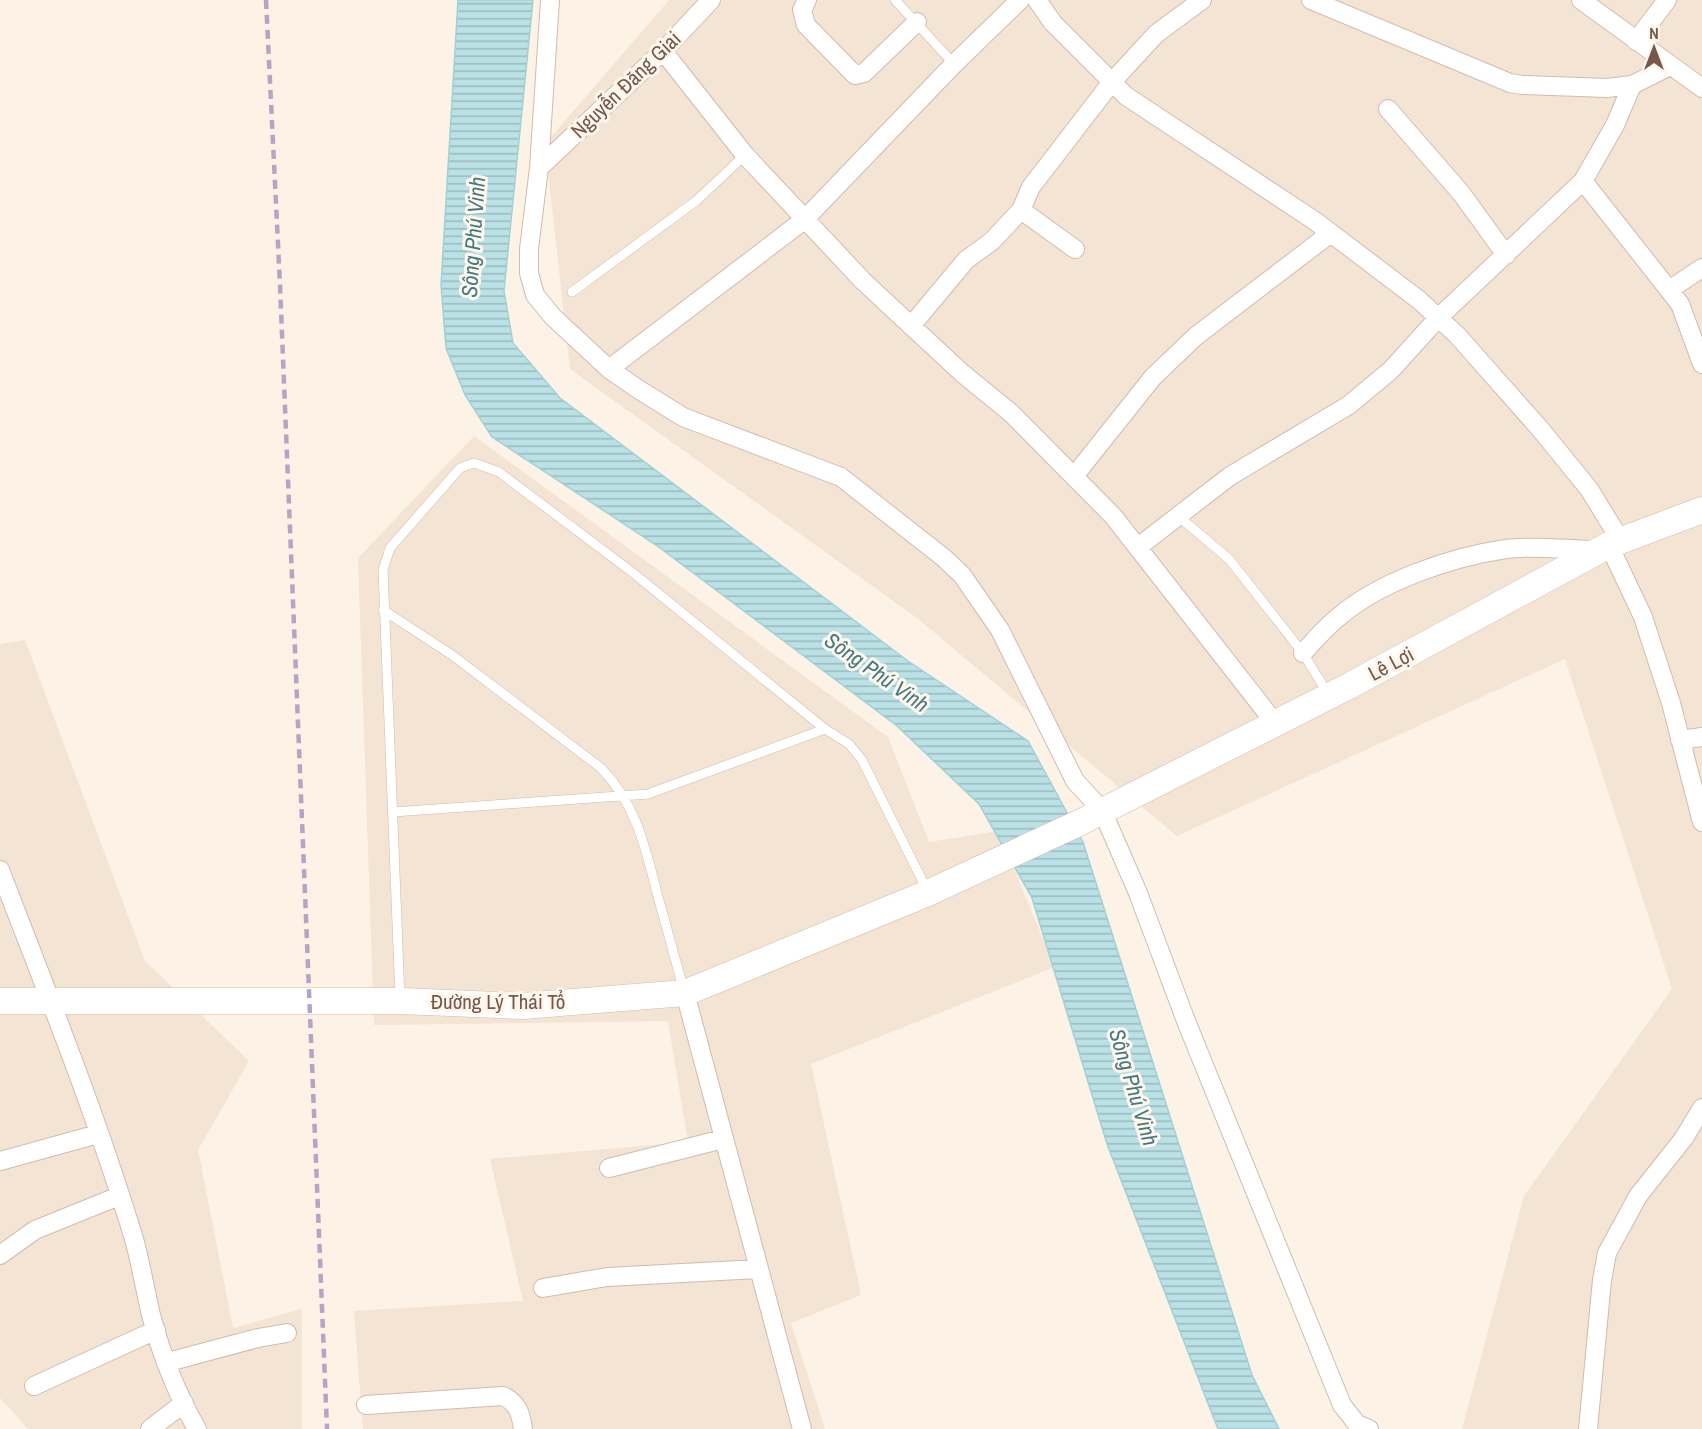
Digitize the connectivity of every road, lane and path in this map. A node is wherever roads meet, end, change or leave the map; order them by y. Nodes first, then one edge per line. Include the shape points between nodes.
1 (550, 0) edge
2 (711, 0) edge
3 (807, 0) edge
4 (895, 0) edge
5 (1020, 0) edge
6 (1037, 0) edge
7 (1202, 0) edge
8 (1311, 0) edge
9 (1581, 0) edge
10 (1667, 0) edge
11 (917, 22) junction
12 (1636, 41) junction
13 (663, 51) junction
14 (954, 63) junction
15 (1670, 66) junction
16 (1111, 83) junction
17 (1632, 85) junction
18 (1702, 88) edge
19 (1388, 109) dead end
20 (745, 155) junction
21 (539, 168) junction
22 (1583, 181) junction
23 (1021, 210) junction
24 (804, 220) junction
25 (1331, 233) junction
26 (1075, 249) dead end
27 (1506, 255) junction
28 (1702, 268) edge
29 (1669, 290) junction
30 (572, 292) dead end
31 (1438, 318) junction
32 (911, 326) junction
33 (1702, 364) edge
34 (609, 369) junction
35 (1075, 475) junction
36 (1702, 510) edge
37 (1178, 516) junction
38 (1610, 545) junction
39 (1138, 547) junction
40 (383, 610) junction
41 (1303, 652) junction
42 (1329, 696) junction
43 (1275, 723) junction
44 (825, 729) junction
45 (1702, 737) edge
46 (1680, 740) junction
47 (625, 797) junction
48 (393, 812) junction
49 (1091, 816) junction
50 (1702, 822) edge
51 (0, 870) edge
52 (971, 873) joint
53 (928, 893) junction
54 (685, 993) junction
55 (0, 1001) edge
56 (50, 1001) junction
57 (401, 1002) junction
58 (1702, 1108) edge
59 (98, 1134) junction
60 (723, 1139) junction
61 (0, 1161) edge
62 (609, 1168) dead end
63 (119, 1196) junction
64 (0, 1255) edge
65 (758, 1269) junction
66 (543, 1288) dead end
67 (156, 1330) junction
68 (287, 1334) dead end
69 (168, 1362) junction
70 (34, 1386) dead end
71 (184, 1403) junction
72 (366, 1405) dead end
73 (150, 1429) edge
74 (197, 1429) edge
75 (523, 1429) edge
76 (802, 1429) edge
77 (1369, 1429) edge
78 (1588, 1429) edge

1 - 21 street
2 - 13 street, Nguyễn Đăng Giai
3 - 11 street via 802,10 806,26 855,75 864,74
4 - 11 lane
5 - 14 street
6 - 16 street
7 - 16 street via 1156,34
8 - 17 street via 1510,83 1589,89
9 - 12 street
10 - 12 street
11 - 14 lane
12 - 15 street
13 - 20 street
13 - 21 street, Nguyễn Đăng Giai
14 - 24 street
15 - 17 street
15 - 18 street
16 - 23 street via 1031,187
16 - 25 street
17 - 22 street
19 - 27 street via 1461,193
20 - 24 street
20 - 30 lane via 696,201
21 - 34 street via 529,249 529,273 535,295
22 - 27 street
22 - 29 street
23 - 26 street
23 - 32 street via 992,241 966,260
24 - 32 street
24 - 34 street
25 - 31 street
25 - 35 street via 1196,336 1153,377
27 - 31 street
28 - 29 street
29 - 33 street via 1680,304
31 - 37 street via 1391,370 1349,405 1230,476
31 - 38 street via 1589,489
32 - 35 street
34 - 49 street via 683,417 841,477 944,558 962,575 1000,630
35 - 39 street
36 - 38 main road, Lê Lợi
37 - 39 street
37 - 41 lane via 1229,559
38 - 41 street via 1508,549 1402,579 1335,619
38 - 42 main road, Lê Lợi
38 - 46 street via 1643,617
39 - 43 street
40 - 44 lane via 383,570 390,548 460,468 474,463 487,465 632,572
40 - 47 lane via 452,655 602,768
40 - 48 lane
41 - 42 lane
42 - 43 main road, Lê Lợi
43 - 49 main road, Lê Lợi
44 - 47 lane via 666,789
44 - 53 lane via 849,744 862,760
45 - 46 street
46 - 50 street
47 - 48 lane
47 - 54 lane via 641,832
48 - 57 lane
49 - 52 main road, Lê Lợi
49 - 77 street via 1138,893 1342,1405 1357,1424
51 - 56 street
52 - 53 main road, Đường Lý Thái Tổ
53 - 54 main road, Đường Lý Thái Tổ
54 - 57 main road, Đường Lý Thái Tổ via 523,1006
54 - 60 street
55 - 56 main road, Đường Lý Thái Tổ
56 - 57 main road, Đường Lý Thái Tổ
56 - 59 street
58 - 78 street via 1684,1138 1638,1196 1608,1253
59 - 61 street
59 - 63 street
60 - 62 street
60 - 65 street
63 - 64 street via 35,1230
63 - 67 street
65 - 66 street via 607,1277
65 - 76 street
67 - 69 street
67 - 70 street
68 - 69 street
69 - 71 street
71 - 73 street
71 - 74 street
72 - 75 street via 503,1396 518,1409

